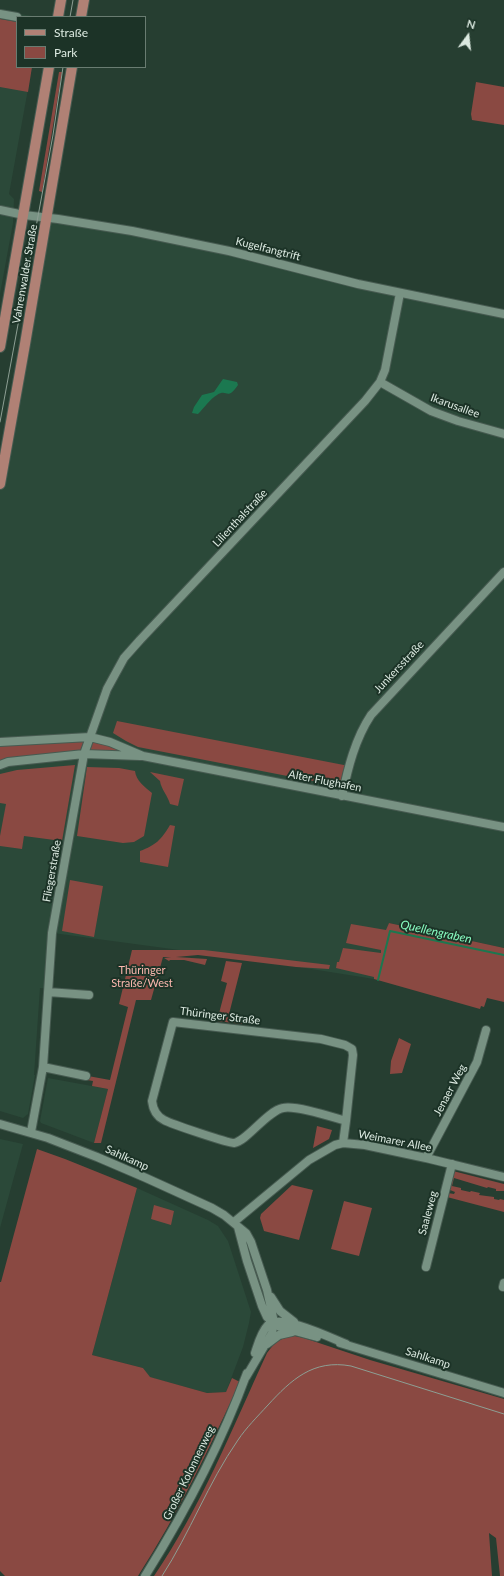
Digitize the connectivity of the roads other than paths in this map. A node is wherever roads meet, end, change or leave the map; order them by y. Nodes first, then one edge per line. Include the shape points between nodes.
1 (61, 0) edge
2 (84, 0) edge
3 (0, 14) edge
4 (58, 16) edge
5 (81, 16) edge
6 (16, 18) edge
7 (49, 68) edge
8 (72, 68) edge
9 (0, 210) edge
10 (24, 216) junction
11 (47, 218) junction
12 (400, 293) junction
13 (504, 314) edge
14 (0, 347) edge
15 (380, 382) junction
16 (504, 434) edge
17 (0, 484) edge
18 (504, 572) edge
19 (90, 737) junction
20 (0, 742) edge
21 (84, 754) junction
22 (143, 756) junction
23 (3, 763) edge
24 (342, 796) junction
25 (504, 828) edge
26 (48, 992) junction
27 (89, 995) dead end
28 (486, 1030) dead end
29 (43, 1067) junction
30 (86, 1076) dead end
31 (346, 1121) junction
32 (0, 1124) edge
33 (31, 1132) junction
34 (343, 1143) junction
35 (426, 1158) junction
36 (452, 1164) junction
37 (504, 1177) edge
38 (236, 1225) junction
39 (426, 1266) dead end
40 (267, 1290) junction
41 (262, 1306) junction
42 (274, 1322) junction
43 (298, 1329) junction
44 (263, 1332) junction
45 (262, 1349) junction
46 (246, 1377) junction
47 (504, 1393) edge
48 (145, 1576) edge

1 - 4 main road
2 - 5 main road
3 - 6 street
7 - 10 main road, Vahrenwalder Straße
8 - 11 main road, Vahrenwalder Straße
9 - 10 street, Kugelfangtrift
10 - 11 street, Kugelfangtrift
10 - 14 main road, Vahrenwalder Straße
11 - 12 street, Kugelfangtrift via 132,231 229,251
11 - 17 main road, Vahrenwalder Straße
12 - 13 street, Kugelfangtrift
12 - 15 street, Lilienthalstraße via 387,361
15 - 16 street, Ikarusallee via 431,411
15 - 19 street, Lilienthalstraße via 124,658 107,689
18 - 24 street, Junkersstraße via 371,715 357,740
19 - 20 street, Alter Flughafen
19 - 21 street, Lilienthalstraße
19 - 22 street, Alter Flughafen via 116,744
21 - 22 street, Alter Flughafen
21 - 23 street, Alter Flughafen
21 - 26 street, Fliegerstraße via 52,933
22 - 24 street, Alter Flughafen
24 - 25 street, Alter Flughafen
26 - 27 street
26 - 29 street, Fliegerstraße
28 - 35 street, Jenaer Weg via 477,1062
29 - 30 street
29 - 33 street, Fliegerstraße
31 - 31 street, Thüringer Straße via 352,1049 321,1039 173,1022 152,1101 153,1110 165,1121 234,1143 241,1140 273,1112 283,1108
31 - 34 street, Thüringer Straße
32 - 33 street, Sahlkamp
33 - 38 street, Sahlkamp via 153,1181 212,1208
34 - 35 street, Weimarer Allee
34 - 38 street, Weimarer Allee via 309,1160
35 - 36 street, Weimarer Allee
36 - 37 street, Weimarer Allee
36 - 39 street, Saaleweg
38 - 40 street, Sahlkamp via 251,1242
38 - 41 street
40 - 42 street, Sahlkamp
40 - 43 street, Sahlkamp via 280,1311
41 - 42 street via 267,1317
41 - 44 street, Großer Kolonnenweg
42 - 43 street, Sahlkamp via 284,1321
42 - 44 street, Großer Kolonnenweg
42 - 45 street, Großer Kolonnenweg via 272,1333
43 - 45 street via 279,1335
43 - 47 street, Sahlkamp
44 - 46 street, Großer Kolonnenweg
45 - 46 street, Großer Kolonnenweg
46 - 48 street, Großer Kolonnenweg via 198,1484

